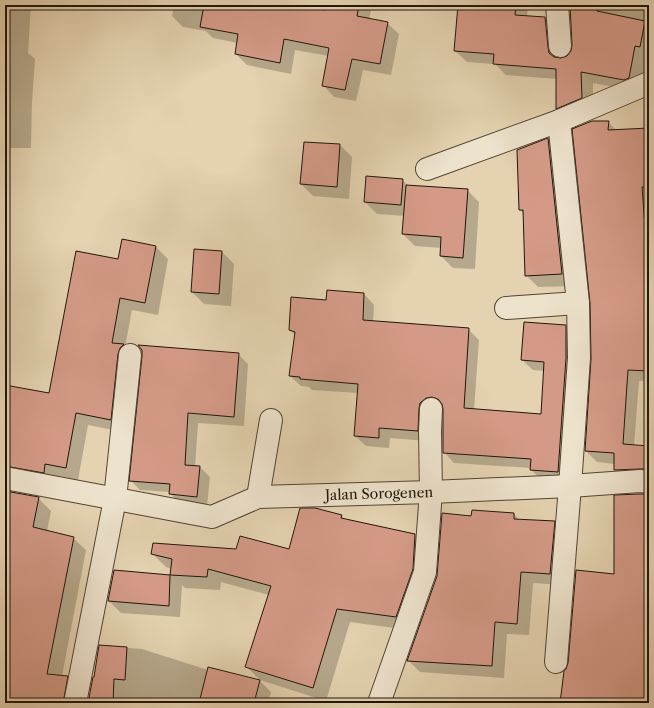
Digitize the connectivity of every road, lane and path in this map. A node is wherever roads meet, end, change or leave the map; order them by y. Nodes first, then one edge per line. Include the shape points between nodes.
1 (557, 5) edge
2 (560, 46) dead end
3 (649, 83) edge
4 (559, 121) junction
5 (428, 169) dead end
6 (578, 303) junction
7 (506, 308) dead end
8 (130, 355) dead end
9 (431, 409) dead end
10 (271, 420) dead end
11 (5, 478) edge
12 (649, 482) edge
13 (570, 486) junction
14 (431, 492) junction
15 (258, 497) junction
16 (115, 499) junction
17 (556, 662) dead end
18 (75, 703) edge
19 (379, 703) edge

1 - 2 street
3 - 4 street
4 - 5 street
4 - 6 street
6 - 7 street
6 - 13 street via 579,358
8 - 16 street
9 - 14 street
10 - 15 street
11 - 16 street, Jalan Sorogenen
12 - 13 street, Jalan Sorogenen
13 - 14 street, Jalan Sorogenen
13 - 17 street
14 - 15 street, Jalan Sorogenen
14 - 19 street via 425,572
15 - 16 street, Jalan Sorogenen via 212,517
16 - 18 street

